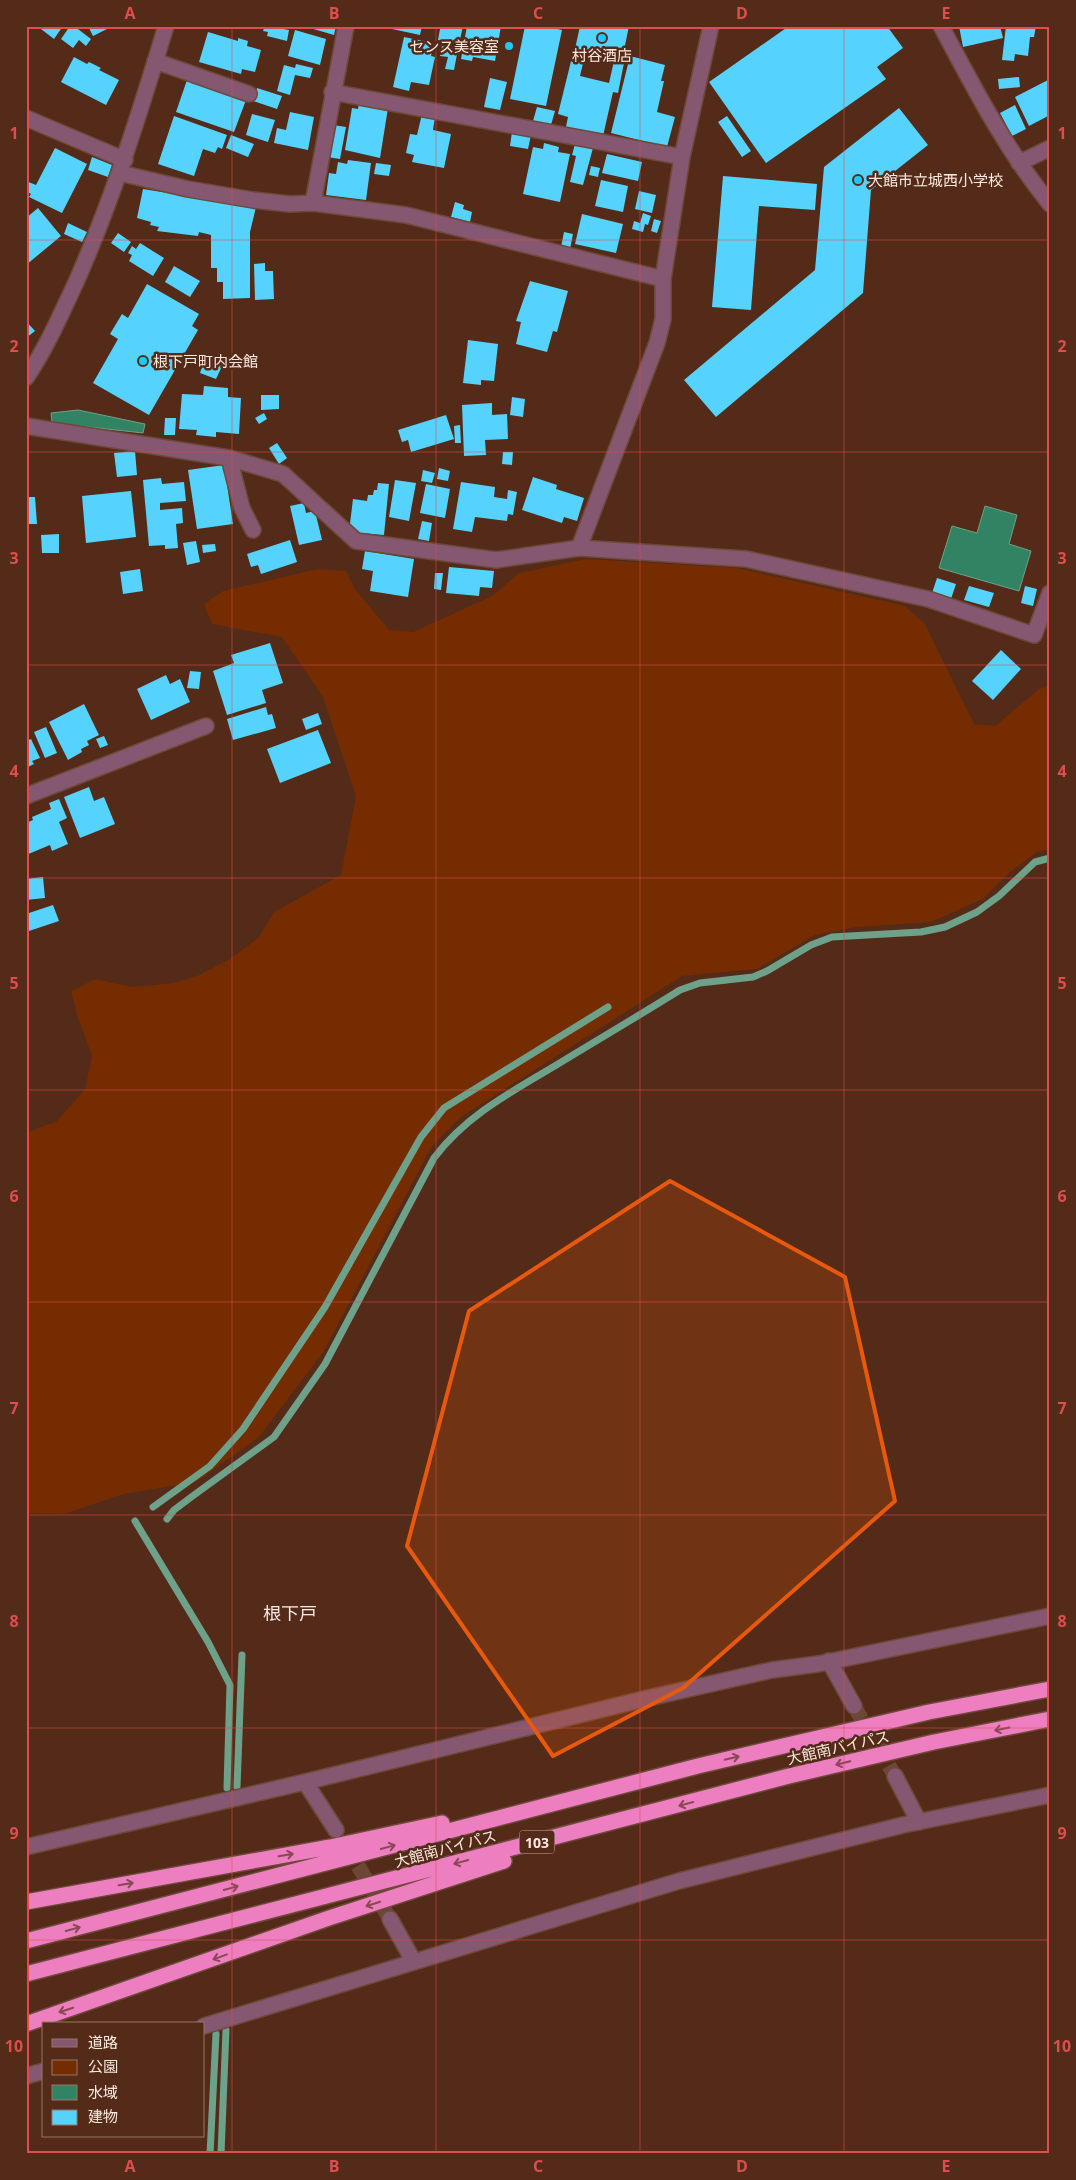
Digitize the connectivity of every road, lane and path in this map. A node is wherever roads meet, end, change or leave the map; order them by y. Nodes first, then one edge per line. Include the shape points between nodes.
1 (166, 26) edge
2 (346, 26) edge
3 (711, 26) edge
4 (941, 26) edge
5 (155, 62) junction
6 (332, 92) junction
7 (249, 94) dead end
8 (26, 118) edge
9 (1050, 148) edge
10 (682, 157) junction
11 (1019, 163) junction
12 (122, 166) junction
13 (313, 203) junction
14 (1050, 204) edge
15 (663, 279) junction
16 (26, 378) edge
17 (26, 426) edge
18 (229, 458) junction
19 (253, 530) dead end
20 (579, 548) junction
21 (1050, 593) edge
22 (206, 726) dead end
23 (26, 796) edge
24 (1050, 1616) edge
25 (829, 1662) junction
26 (1050, 1689) edge
27 (854, 1706) tunnel mouth
28 (1050, 1719) edge
29 (698, 1766) junction
30 (895, 1776) tunnel mouth
31 (305, 1782) junction
32 (1050, 1795) edge
33 (636, 1817) junction
34 (919, 1822) junction
35 (336, 1830) dead end
36 (26, 1847) edge
37 (26, 1902) edge
38 (390, 1919) tunnel mouth
39 (26, 1941) edge
40 (414, 1962) junction
41 (26, 1974) edge
42 (26, 2024) edge
43 (205, 2026) edge
44 (42, 2072) edge
45 (26, 2076) edge

1 - 5 street
2 - 6 street
3 - 10 street
4 - 11 street
5 - 7 street
5 - 12 street
6 - 10 street
6 - 13 street
8 - 12 street
9 - 11 street
10 - 15 street
11 - 14 street
12 - 13 street via 188,189 253,200
12 - 16 street via 92,245 45,350
13 - 15 street via 406,215
15 - 20 street via 663,319 657,343
17 - 18 street
18 - 19 street via 242,508
18 - 20 street via 283,474 356,541 496,560
20 - 21 street via 746,559 928,599 1034,635
22 - 23 street
24 - 25 street
25 - 27 street
25 - 31 street via 772,1670 644,1699
29 -> 26 highway, 大館南バイパス / 103 via 929,1712
28 -> 33 highway, 大館南バイパス / 103 via 789,1776
37 -> 29 highway via 330,1847
39 -> 29 highway, 大館南バイパス / 103
30 - 34 street
31 - 35 street
31 - 36 street
32 - 34 street
33 -> 41 highway, 大館南バイパス / 103
33 -> 42 highway via 329,1918
34 - 40 street via 679,1881
38 - 40 street
40 - 43 street
44 - 45 street

